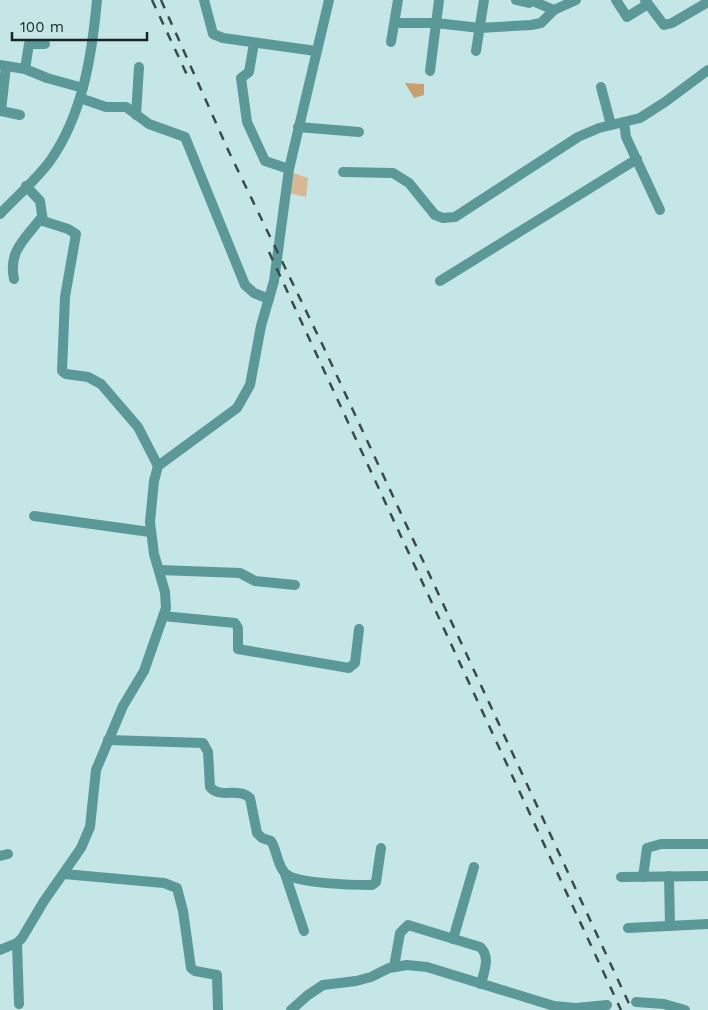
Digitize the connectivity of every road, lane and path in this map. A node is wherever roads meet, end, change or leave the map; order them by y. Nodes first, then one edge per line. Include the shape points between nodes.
1 (97, 0) edge
2 (204, 0) edge
3 (329, 0) edge
4 (398, 0) edge
5 (439, 0) edge
6 (484, 0) edge
7 (516, 0) edge
8 (576, 0) edge
9 (616, 0) edge
10 (529, 1) edge
11 (647, 2) edge
12 (708, 2) edge
13 (554, 10) junction
14 (394, 23) junction
15 (436, 23) junction
16 (480, 28) junction
17 (254, 42) junction
18 (391, 42) dead end
19 (46, 44) dead end
20 (316, 51) junction
21 (476, 51) dead end
22 (3, 65) edge
23 (139, 67) dead end
24 (25, 69) junction
25 (708, 70) edge
26 (430, 71) dead end
27 (601, 87) dead end
28 (82, 93) junction
29 (20, 115) dead end
30 (136, 115) junction
31 (624, 122) junction
32 (611, 125) junction
33 (298, 127) junction
34 (359, 132) dead end
35 (638, 159) junction
36 (289, 170) junction
37 (343, 172) dead end
38 (26, 186) junction
39 (660, 210) dead end
40 (0, 214) edge
41 (41, 218) junction
42 (14, 279) dead end
43 (440, 282) dead end
44 (268, 299) junction
45 (158, 466) junction
46 (34, 516) dead end
47 (150, 532) junction
48 (159, 570) junction
49 (295, 585) dead end
50 (163, 616) junction
51 (359, 629) dead end
52 (108, 740) junction
53 (708, 844) edge
54 (381, 848) dead end
55 (474, 867) dead end
56 (64, 874) junction
57 (285, 874) junction
58 (643, 876) junction
59 (669, 876) junction
60 (708, 876) edge
61 (621, 877) dead end
62 (708, 924) edge
63 (670, 926) junction
64 (628, 928) dead end
65 (304, 931) dead end
66 (453, 939) junction
67 (17, 943) junction
68 (0, 950) edge
69 (394, 967) junction
70 (481, 984) junction
71 (636, 1002) dead end
72 (19, 1004) dead end
73 (608, 1004) dead end
74 (576, 1009) edge
75 (218, 1010) edge
76 (292, 1010) edge
77 (685, 1010) edge

1 - 28 street via 93,45
2 - 17 street via 213,34
3 - 20 street
4 - 14 street
5 - 15 street
6 - 16 street
7 - 10 street
8 - 13 street
9 - 11 street via 628,17
10 - 13 street
11 - 12 street via 661,24 668,25
13 - 16 street via 541,23
14 - 15 street
14 - 18 street
15 - 16 street
15 - 26 street
16 - 21 street
17 - 20 street
17 - 36 street via 249,72 241,78 247,122 266,161
19 - 24 street via 29,44
20 - 33 street
22 - 24 street
22 - 29 street via 0,112
23 - 30 street
24 - 28 street
25 - 31 street via 652,112
27 - 32 street
28 - 30 street via 106,106 122,106
28 - 38 street via 50,161
30 - 44 street via 149,124 186,137 245,285
31 - 32 street
31 - 35 street via 626,137
32 - 37 street via 578,137 455,217 435,215 409,183 393,173
33 - 34 street
33 - 36 street
35 - 39 street
35 - 43 street
36 - 44 street via 274,281
38 - 40 street
38 - 41 street via 40,201
41 - 42 street via 14,254
41 - 45 street via 47,224 76,234 65,297 62,371 88,377 101,384 138,427
44 - 45 street via 250,385 243,400 219,422
45 - 47 street
46 - 47 street
47 - 48 street
48 - 49 street via 240,572 255,581
48 - 50 street via 166,599
50 - 51 street via 235,623 238,649 349,668 355,663
50 - 52 street via 144,671
52 - 56 street via 96,770 90,827
52 - 57 street via 203,743 208,752 210,787 220,793 243,794 250,798 257,833 271,841
53 - 58 street via 661,844 647,848
54 - 57 street via 376,882 372,885 310,881
55 - 66 street
56 - 67 street
56 - 75 street via 164,883 177,888 191,968 217,975
57 - 65 street
58 - 59 street
58 - 61 street
59 - 60 street
59 - 63 street
62 - 63 street
63 - 64 street
66 - 69 street via 408,925 400,933
66 - 70 street via 485,952
67 - 68 street
67 - 72 street
69 - 70 street via 427,967
69 - 76 street via 356,981 323,986
70 - 74 street via 554,1006
71 - 77 street via 664,1004
73 - 74 street

